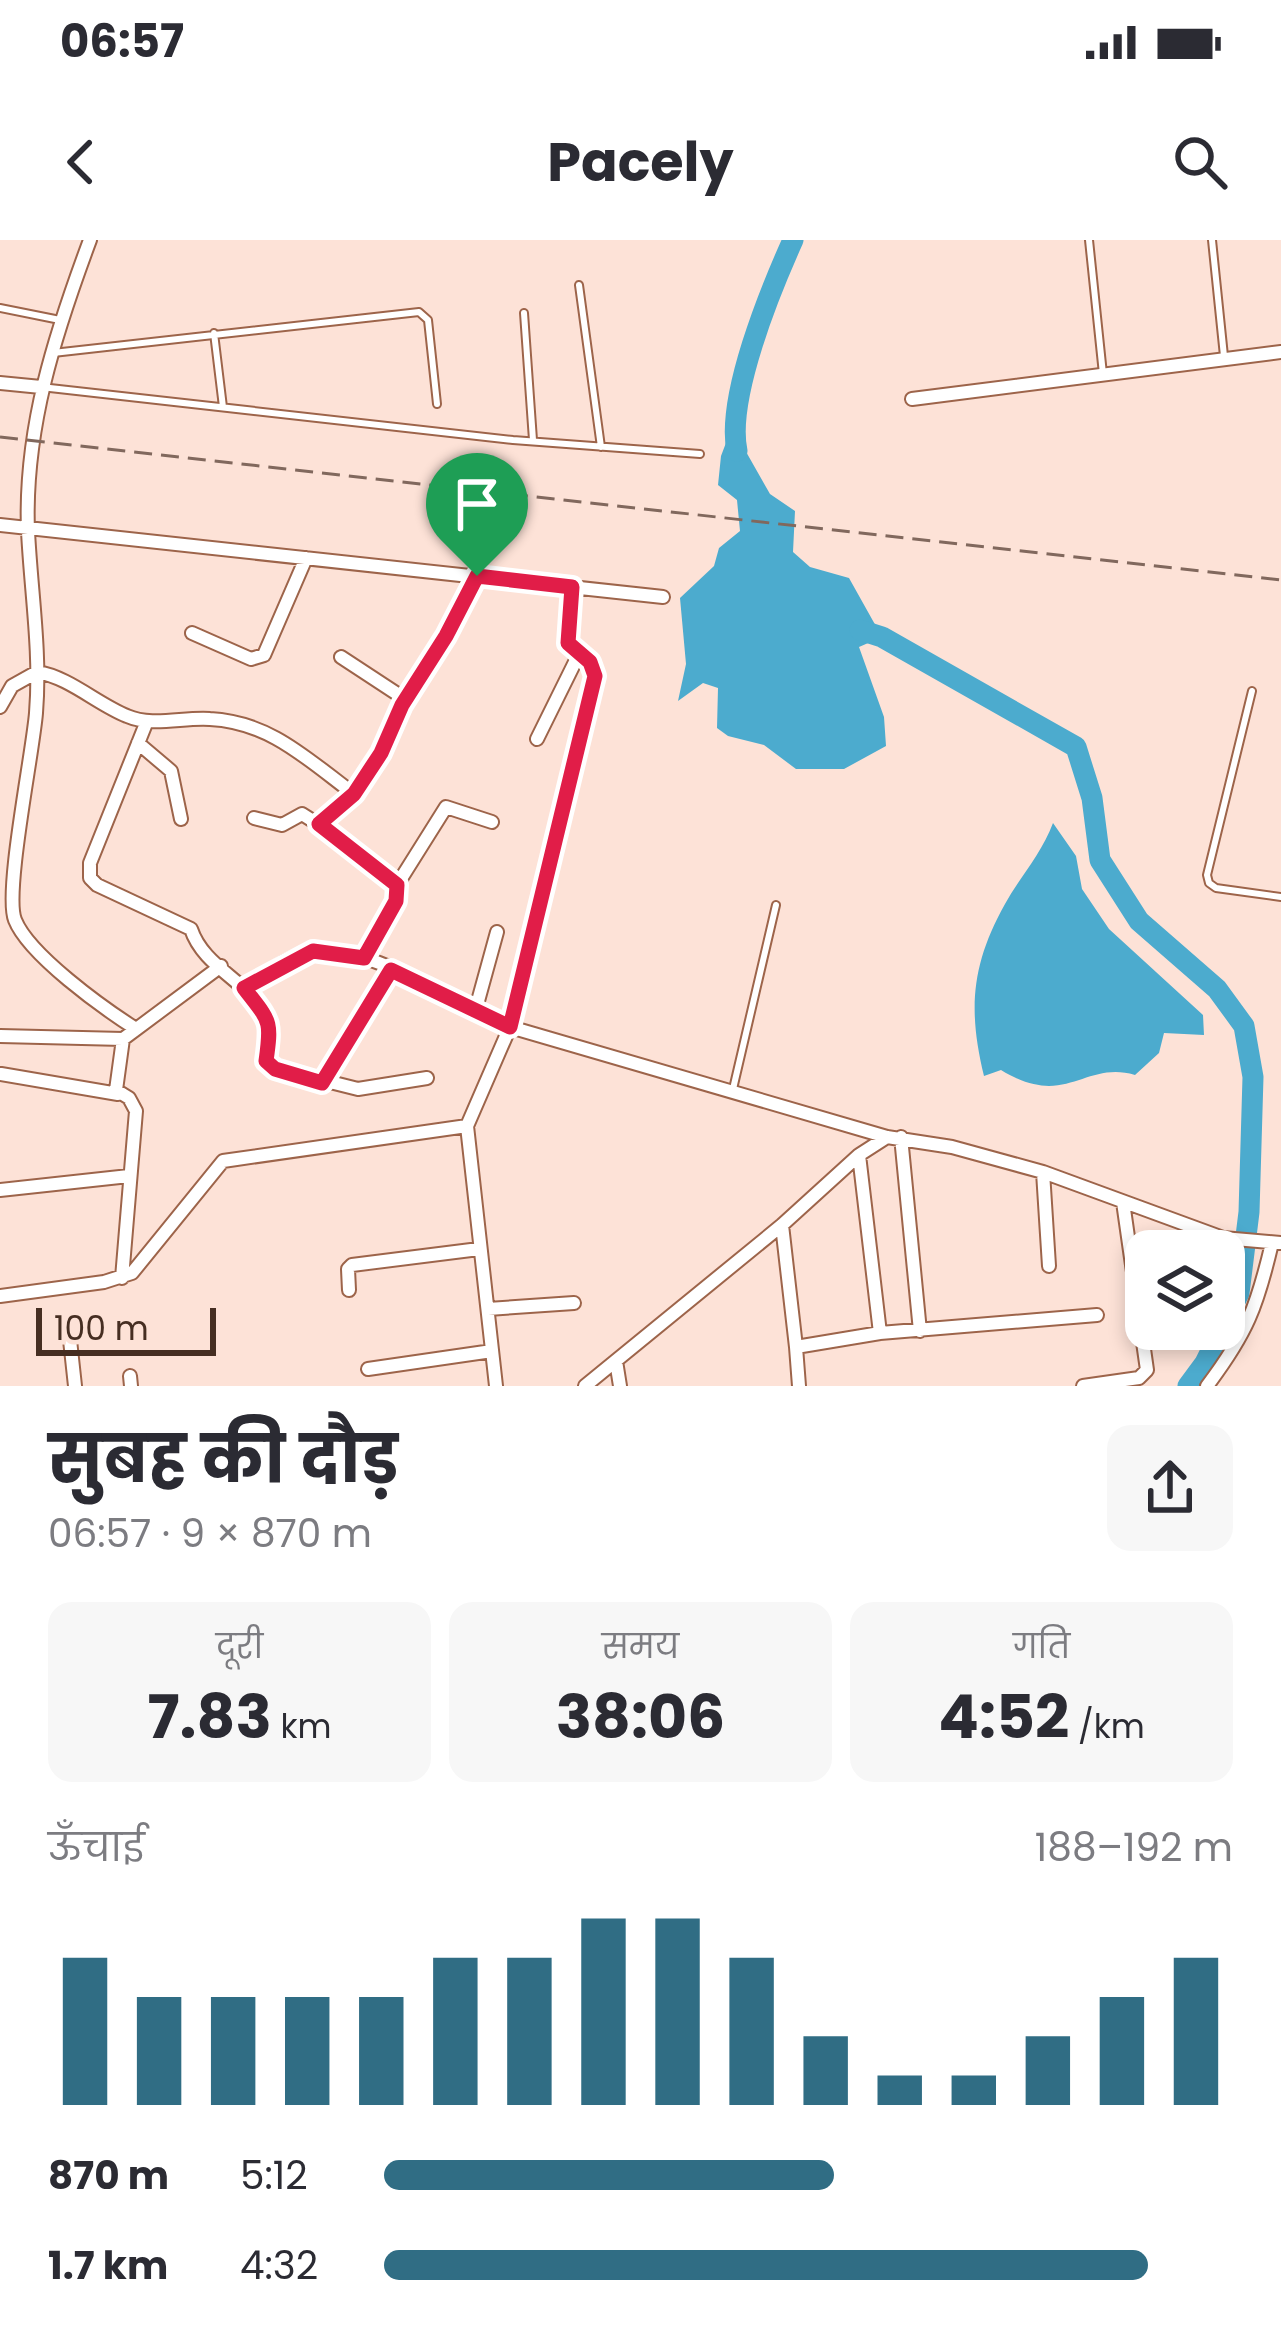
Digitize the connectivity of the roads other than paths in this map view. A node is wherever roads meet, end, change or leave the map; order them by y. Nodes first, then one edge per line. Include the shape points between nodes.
1 (90, 240) edge
2 (1088, 240) edge
3 (1212, 240) edge
4 (579, 285) dead end
5 (0, 308) edge
6 (524, 313) dead end
7 (60, 320) junction
8 (214, 333) junction
9 (1281, 352) edge
10 (53, 353) junction
11 (1225, 359) junction
12 (1103, 374) junction
13 (0, 382) edge
14 (40, 387) junction
15 (912, 399) dead end
16 (437, 404) dead end
17 (223, 407) junction
18 (533, 440) junction
19 (601, 447) junction
20 (700, 454) dead end
21 (0, 525) edge
22 (28, 528) junction
23 (306, 558) junction
24 (477, 576) junction
25 (572, 587) junction
26 (663, 597) dead end
27 (192, 633) dead end
28 (579, 654) junction
29 (341, 657) dead end
30 (37, 672) junction
31 (1252, 691) dead end
32 (405, 699) junction
33 (0, 707) edge
34 (147, 722) junction
35 (537, 739) dead end
36 (138, 743) junction
37 (354, 794) junction
38 (254, 818) dead end
39 (181, 819) dead end
40 (492, 822) dead end
41 (319, 824) junction
42 (397, 885) junction
43 (1281, 897) edge
44 (776, 905) dead end
45 (6, 909) edge
46 (497, 932) dead end
47 (364, 958) junction
48 (221, 965) junction
49 (391, 970) junction
50 (244, 988) junction
51 (475, 1012) junction
52 (510, 1027) junction
53 (136, 1029) junction
54 (0, 1036) edge
55 (123, 1039) junction
56 (2, 1074) edge
57 (427, 1078) dead end
58 (322, 1083) junction
59 (732, 1090) junction
60 (119, 1094) junction
61 (466, 1126) junction
62 (894, 1137) junction
63 (859, 1155) junction
64 (1043, 1172) junction
65 (129, 1176) junction
66 (0, 1190) edge
67 (1123, 1202) junction
68 (782, 1226) junction
69 (1271, 1243) edge
70 (479, 1249) junction
71 (1049, 1266) dead end
72 (122, 1278) junction
73 (349, 1290) dead end
74 (0, 1296) edge
75 (574, 1303) dead end
76 (488, 1310) junction
77 (1097, 1315) dead end
78 (920, 1331) junction
79 (880, 1333) junction
80 (70, 1340) dead end
81 (796, 1347) junction
82 (491, 1352) junction
83 (616, 1361) junction
84 (368, 1369) dead end
85 (75, 1386) edge
86 (496, 1386) edge
87 (585, 1386) edge
88 (620, 1386) edge
89 (799, 1386) edge
90 (1083, 1386) edge
91 (1207, 1386) edge

1 - 7 street
2 - 12 lane
3 - 11 lane
4 - 19 lane
5 - 7 lane
6 - 18 lane
7 - 10 street
8 - 10 lane
8 - 16 lane via 419,312 428,320
8 - 17 lane
9 - 11 street
10 - 14 street
11 - 12 street
12 - 15 street
13 - 14 street
14 - 17 lane
14 - 22 street
17 - 18 lane
18 - 19 lane
19 - 20 lane
21 - 22 street
22 - 23 street
22 - 30 street
23 - 24 street
23 - 27 street via 264,656 250,659
24 - 25 street
24 - 32 street
25 - 26 street
25 - 28 street via 566,632
28 - 35 street
28 - 52 street via 595,676
29 - 32 street
30 - 33 street via 12,686
30 - 34 street
30 - 45 street
31 - 43 lane via 1207,875 1216,888
32 - 37 street
34 - 36 street
34 - 37 street via 254,724
36 - 39 street via 171,771
36 - 48 street via 90,878 186,926
37 - 41 street
38 - 41 street via 282,825 302,814
40 - 42 street via 446,807
41 - 42 street
42 - 47 street
44 - 59 lane
45 - 53 street via 28,941
46 - 51 street
47 - 49 street
47 - 50 street via 313,951
48 - 50 street
48 - 53 street
49 - 51 street
49 - 58 street
50 - 58 street via 269,1022 267,1064
51 - 52 street
52 - 59 street
52 - 61 street
53 - 55 street
54 - 55 street
55 - 60 street
56 - 60 street
57 - 58 street via 358,1090
59 - 62 street
60 - 65 street via 136,1111
61 - 70 street
61 - 72 street via 224,1161
62 - 63 street
62 - 64 street
62 - 78 street
63 - 68 street
63 - 79 street
64 - 67 street
64 - 71 street
65 - 66 street
65 - 72 street
67 - 69 street via 1222,1238
67 - 90 street via 1147,1370
68 - 81 street
68 - 83 street
69 - 91 street via 1257,1308
70 - 73 street via 352,1265
70 - 76 street
72 - 74 street
75 - 76 street
76 - 82 street
77 - 78 street
78 - 79 street
79 - 81 street
80 - 85 street
81 - 89 street
82 - 84 street
82 - 86 street
83 - 87 street
83 - 88 street

